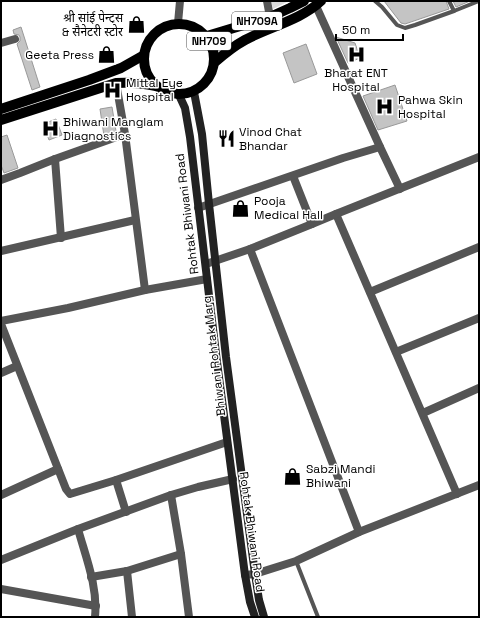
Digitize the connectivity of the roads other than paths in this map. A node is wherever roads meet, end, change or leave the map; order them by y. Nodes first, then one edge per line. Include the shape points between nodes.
1 (180, 1) edge
2 (266, 1) edge
3 (304, 1) edge
4 (375, 1) edge
5 (450, 1) edge
6 (479, 1) edge
7 (319, 4) edge
8 (454, 12) junction
9 (270, 17) junction
10 (178, 23) junction
11 (207, 36) junction
12 (15, 39) dead end
13 (1, 43) edge
14 (144, 56) junction
15 (215, 62) junction
16 (116, 83) junction
17 (156, 86) junction
18 (194, 92) junction
19 (179, 95) junction
20 (1, 109) edge
21 (1, 120) edge
22 (125, 134) junction
23 (380, 147) junction
24 (479, 157) edge
25 (54, 159) junction
26 (293, 176) junction
27 (1, 180) edge
28 (400, 189) junction
29 (209, 204) junction
30 (198, 208) junction
31 (336, 214) junction
32 (135, 220) junction
33 (312, 224) junction
34 (62, 238) junction
35 (479, 247) edge
36 (250, 249) junction
37 (1, 252) edge
38 (215, 262) junction
39 (206, 264) junction
40 (207, 280) junction
41 (144, 290) junction
42 (370, 292) junction
43 (479, 318) edge
44 (1, 321) edge
45 (1, 324) edge
46 (396, 352) junction
47 (17, 366) junction
48 (1, 373) edge
49 (479, 388) edge
50 (423, 413) junction
51 (227, 442) junction
52 (58, 469) junction
53 (116, 480) junction
54 (232, 480) junction
55 (479, 485) edge
56 (457, 494) junction
57 (1, 495) edge
58 (171, 495) junction
59 (126, 512) junction
60 (78, 529) junction
61 (359, 532) junction
62 (181, 554) junction
63 (1, 560) edge
64 (296, 561) junction
65 (127, 571) junction
66 (255, 574) junction
67 (245, 575) junction
68 (91, 577) junction
69 (1, 589) edge
70 (96, 606) junction
71 (95, 617) edge
72 (132, 617) edge
73 (189, 617) edge
74 (255, 617) edge
75 (264, 617) edge
76 (318, 617) edge

1 - 10 street
2 - 9 street
3 - 9 main road, NH709A
4 - 8 lane via 398,25 405,28
5 - 8 lane
6 - 8 lane
7 - 15 main road, NH709A via 246,40
7 - 23 street
9 - 11 main road, NH709A
10 - 11 main road, NH709 via 199,29
10 - 14 main road, NH709 via 168,25 151,36
11 - 15 main road, NH709 via 212,44
12 - 13 street
14 - 17 main road, NH709 via 144,67
14 - 20 main road via 115,71
15 - 18 main road, NH709 via 208,80
16 - 17 main road via 130,82
16 - 21 main road
16 - 22 street
17 - 19 main road via 164,92
18 - 19 main road
18 - 29 main road, Bhiwani Rohtak Marg via 202,134
19 - 30 main road, Rohtak Bhiwani Road via 187,119
22 - 25 street
22 - 32 street
23 - 26 street
23 - 28 street
24 - 28 street
25 - 27 street
25 - 34 street
26 - 29 street
26 - 33 street
28 - 31 street
29 - 30 street
29 - 38 main road, Bhiwani Rohtak Marg
30 - 39 main road, Rohtak Bhiwani Road
31 - 33 street
31 - 42 street
32 - 34 street
32 - 41 street
33 - 36 street
34 - 37 street
35 - 42 street
36 - 38 street
36 - 61 street
38 - 39 street
38 - 66 main road, Bhiwani Rohtak Marg
39 - 40 main road, Rohtak Bhiwani Road
40 - 41 street
40 - 51 main road, Rohtak Bhiwani Road
41 - 44 street
42 - 46 street
43 - 46 street
45 - 47 street
46 - 50 street
47 - 48 street
47 - 52 street
49 - 50 street
50 - 56 street
51 - 53 street
51 - 54 main road, Rohtak Bhiwani Road
52 - 53 street via 70,494
52 - 57 street
53 - 59 street
54 - 58 street
54 - 67 main road, Rohtak Bhiwani Road
55 - 56 street
56 - 61 street
58 - 59 street
58 - 62 street
59 - 60 street
60 - 63 street
60 - 68 street
61 - 64 street
62 - 65 street
62 - 73 street
64 - 66 street
64 - 76 lane
65 - 68 street
65 - 72 street
66 - 67 street
66 - 75 main road, Bhiwani Rohtak Marg
67 - 74 main road, Rohtak Bhiwani Road
68 - 70 street
69 - 70 street
70 - 71 street

